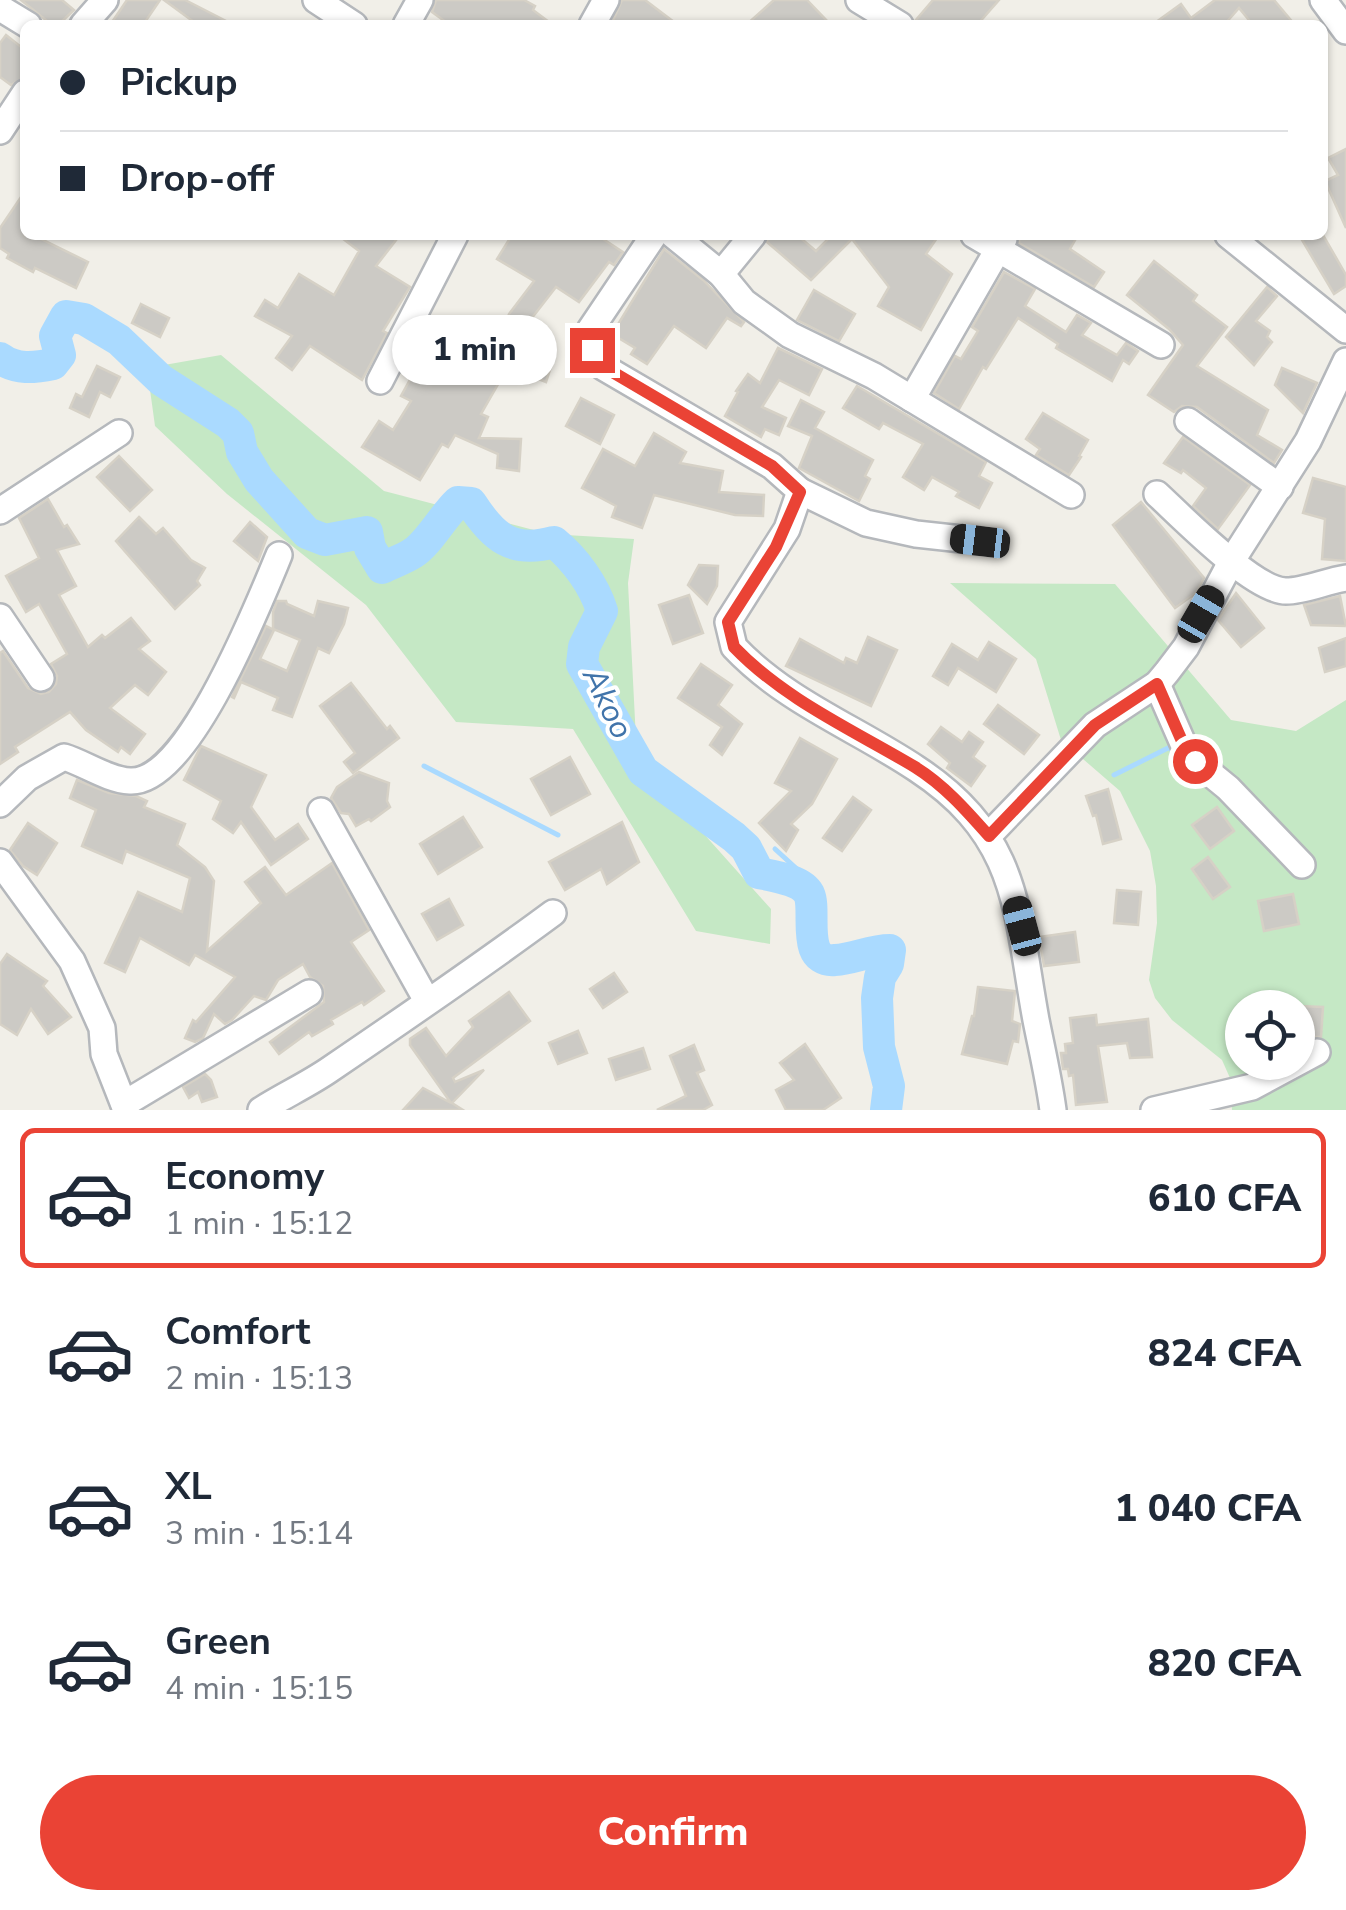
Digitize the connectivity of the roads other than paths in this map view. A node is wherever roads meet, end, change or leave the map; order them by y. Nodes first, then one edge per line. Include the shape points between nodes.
1 (105, 0) edge
2 (316, 0) edge
3 (1323, 0) edge
4 (874, 4) edge
5 (87, 20) edge
6 (346, 20) edge
7 (894, 20) edge
8 (1346, 31) edge
9 (20, 101) edge
10 (0, 131) edge
11 (452, 240) edge
12 (651, 240) edge
13 (679, 240) edge
14 (749, 240) edge
15 (1234, 240) edge
16 (1002, 242) edge
17 (721, 274) junction
18 (1346, 330) edge
19 (1161, 345) dead end
20 (1346, 361) edge
21 (380, 381) dead end
22 (912, 399) junction
23 (1188, 420) dead end
24 (119, 433) dead end
25 (1280, 487) junction
26 (800, 492) junction
27 (1157, 494) dead end
28 (1070, 495) dead end
29 (0, 511) edge
30 (980, 541) dead end
31 (280, 555) dead end
32 (1231, 562) junction
33 (1346, 578) edge
34 (0, 616) edge
35 (41, 678) dead end
36 (1157, 684) junction
37 (0, 804) edge
38 (322, 811) dead end
39 (989, 836) junction
40 (0, 862) edge
41 (1302, 865) dead end
42 (553, 913) dead end
43 (308, 993) dead end
44 (428, 1001) junction
45 (1317, 1052) dead end
46 (125, 1107) edge
47 (262, 1110) edge
48 (1054, 1110) edge
49 (1154, 1110) edge

1 - 5 street
2 - 6 street
3 - 8 street
4 - 7 street
9 - 10 street
11 - 21 street
12 - 26 street via 590,330 592,350 604,367 772,466
13 - 17 street
14 - 17 street
15 - 18 street
16 - 19 street
16 - 22 street
17 - 22 street via 779,328
20 - 25 street
22 - 28 street
23 - 25 street
24 - 29 street
25 - 32 street
26 - 30 street via 866,522
26 - 39 street via 786,528 728,622 734,647 834,723 918,769
27 - 32 street
31 - 37 street via 208,708 153,776 130,781 64,756
32 - 33 street via 1276,590
32 - 36 street via 1186,646
34 - 35 street
36 - 39 street via 1095,725
36 - 41 street via 1195,761
38 - 44 street
39 - 48 street via 1009,875 1022,926
40 - 46 street via 72,961 102,1028 104,1054
42 - 44 street
43 - 46 street
44 - 47 street
45 - 49 street via 1252,1088

